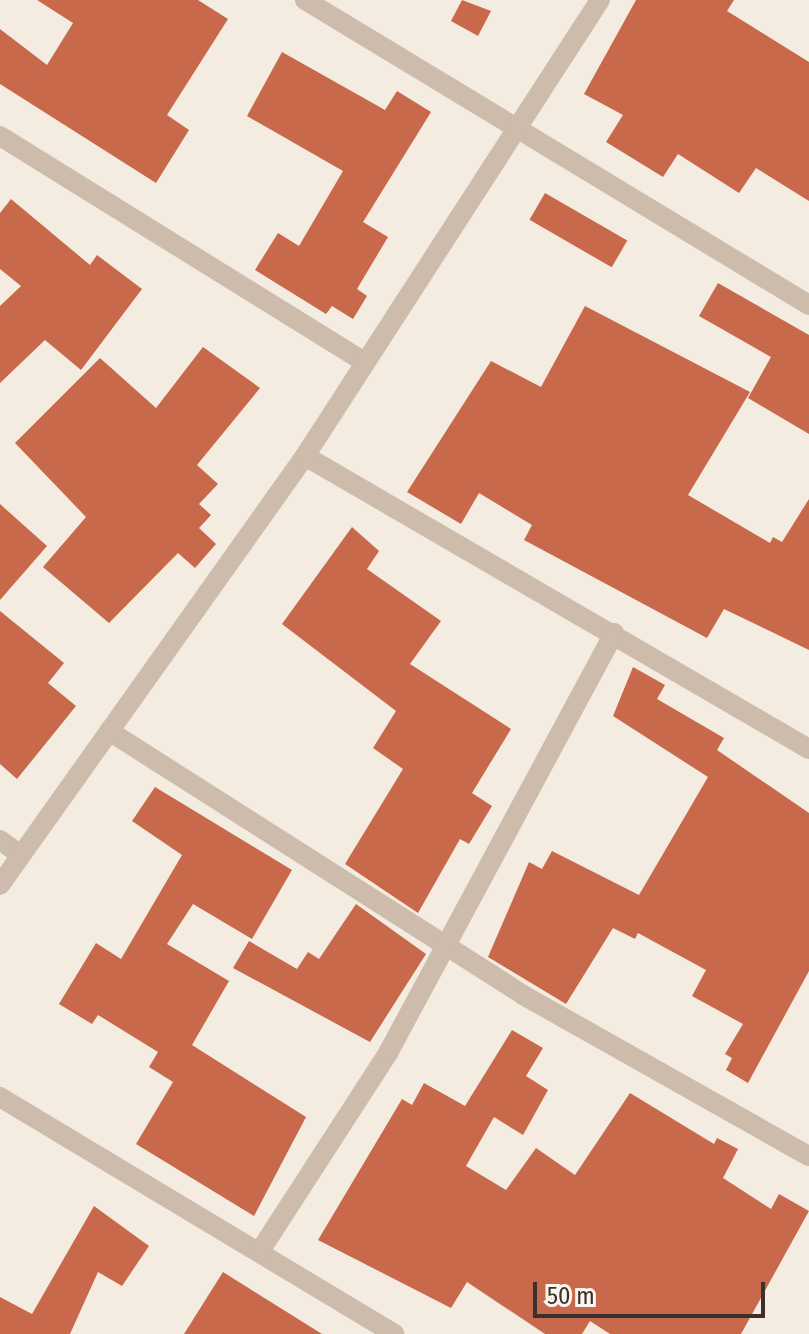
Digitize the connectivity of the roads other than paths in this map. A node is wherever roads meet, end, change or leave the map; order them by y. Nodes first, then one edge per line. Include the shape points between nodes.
1 (305, 0) edge
2 (600, 0) edge
3 (520, 130) junction
4 (0, 136) edge
5 (809, 305) edge
6 (361, 360) junction
7 (305, 456) junction
8 (614, 633) junction
9 (109, 731) junction
10 (809, 749) edge
11 (0, 840) edge
12 (21, 855) junction
13 (0, 885) edge
14 (448, 947) junction
15 (0, 1097) edge
16 (809, 1156) edge
17 (260, 1251) junction
18 (394, 1334) edge

1 - 3 street
2 - 3 street
3 - 5 street
3 - 6 street
4 - 6 street
6 - 7 street
7 - 8 street
7 - 9 street
8 - 10 street
8 - 14 street
9 - 12 street
9 - 14 street
11 - 12 street
12 - 13 street
14 - 16 street
14 - 17 street
15 - 17 street
17 - 18 street

